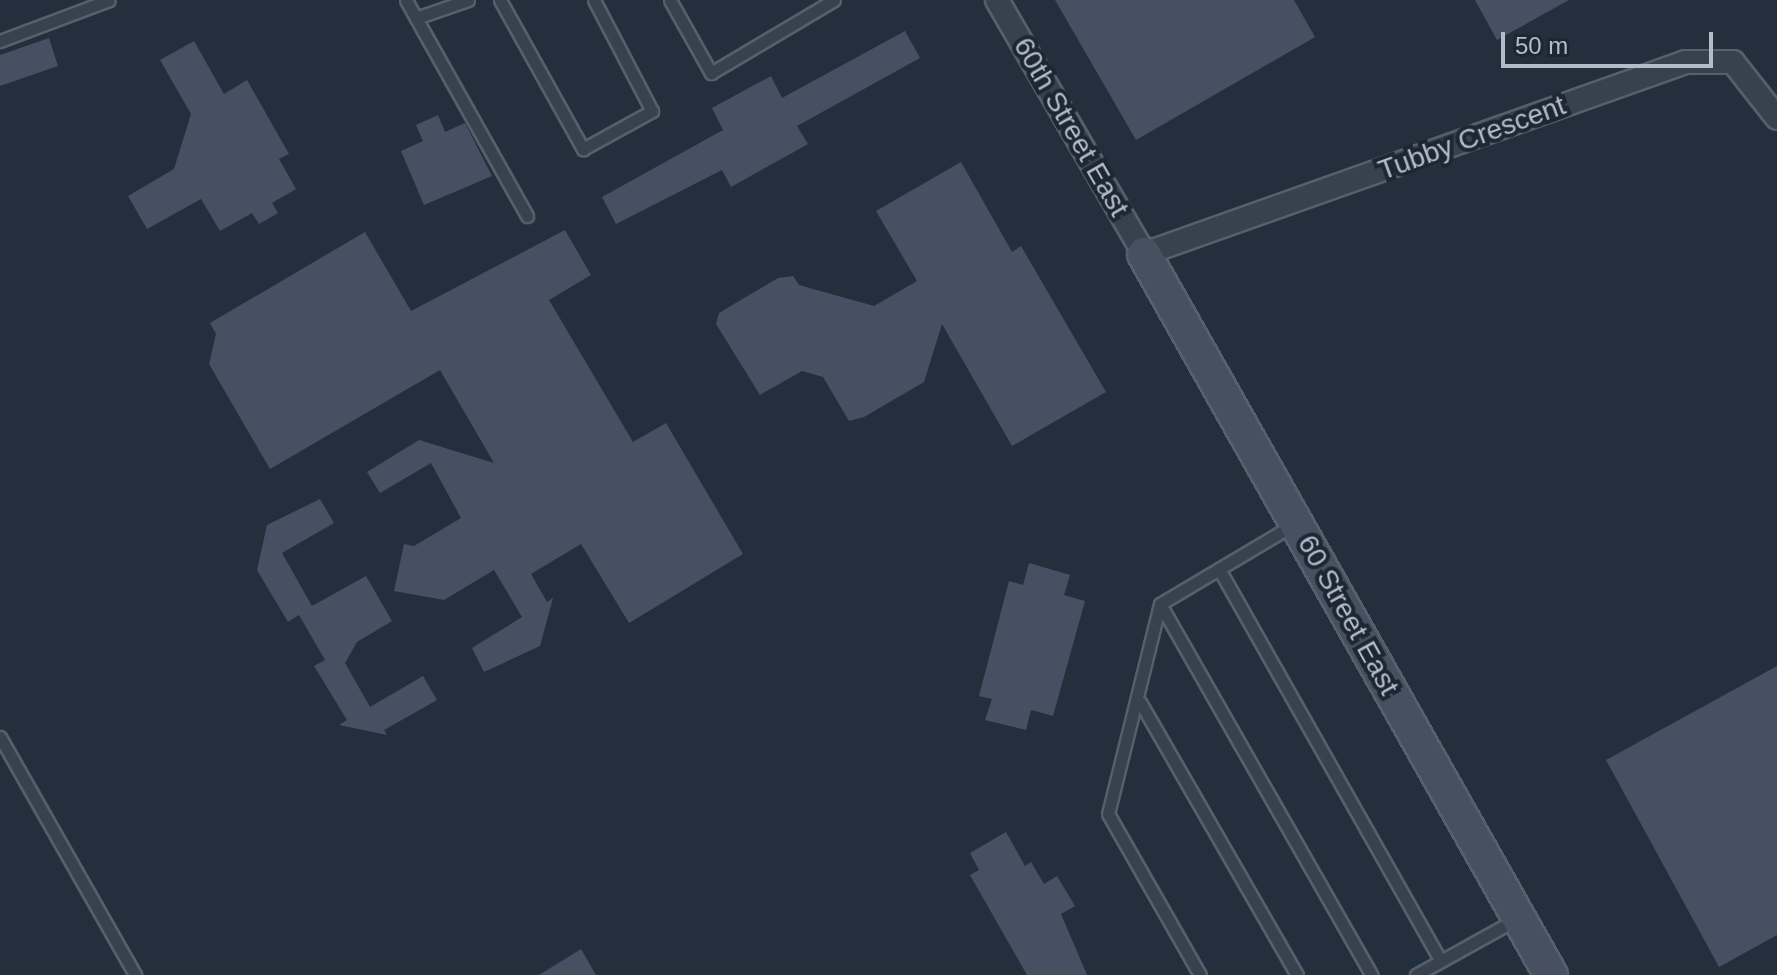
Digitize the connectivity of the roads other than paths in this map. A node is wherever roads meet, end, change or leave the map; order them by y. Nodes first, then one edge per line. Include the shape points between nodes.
1 (109, 0) edge
2 (406, 0) edge
3 (468, 0) edge
4 (500, 0) edge
5 (594, 0) edge
6 (670, 0) edge
7 (834, 0) edge
8 (997, 0) edge
9 (416, 18) junction
10 (0, 41) edge
11 (1777, 118) edge
12 (527, 216) dead end
13 (1144, 254) junction
14 (1296, 524) junction
15 (1219, 569) junction
16 (1160, 604) junction
17 (1140, 702) junction
18 (0, 737) edge
19 (1519, 918) junction
20 (1441, 961) junction
21 (135, 975) edge
22 (1200, 975) edge
23 (1297, 975) edge
24 (1372, 975) edge
25 (1416, 975) edge
26 (1551, 975) edge

1 - 10 lane
2 - 9 lane
3 - 9 lane
4 - 5 lane via 583,149 652,111
6 - 7 lane via 711,73
8 - 13 street, 60th Street East
9 - 12 lane
11 - 13 street, Tubby Crescent via 1733,62 1686,62
13 - 14 street, 60 Street East
14 - 15 lane
14 - 19 street, 60 Street East
15 - 16 lane
15 - 20 lane
16 - 17 lane
16 - 24 lane
17 - 22 lane via 1108,814
17 - 23 lane
18 - 21 lane
19 - 20 lane
19 - 26 street, 60 Street East
20 - 25 lane

